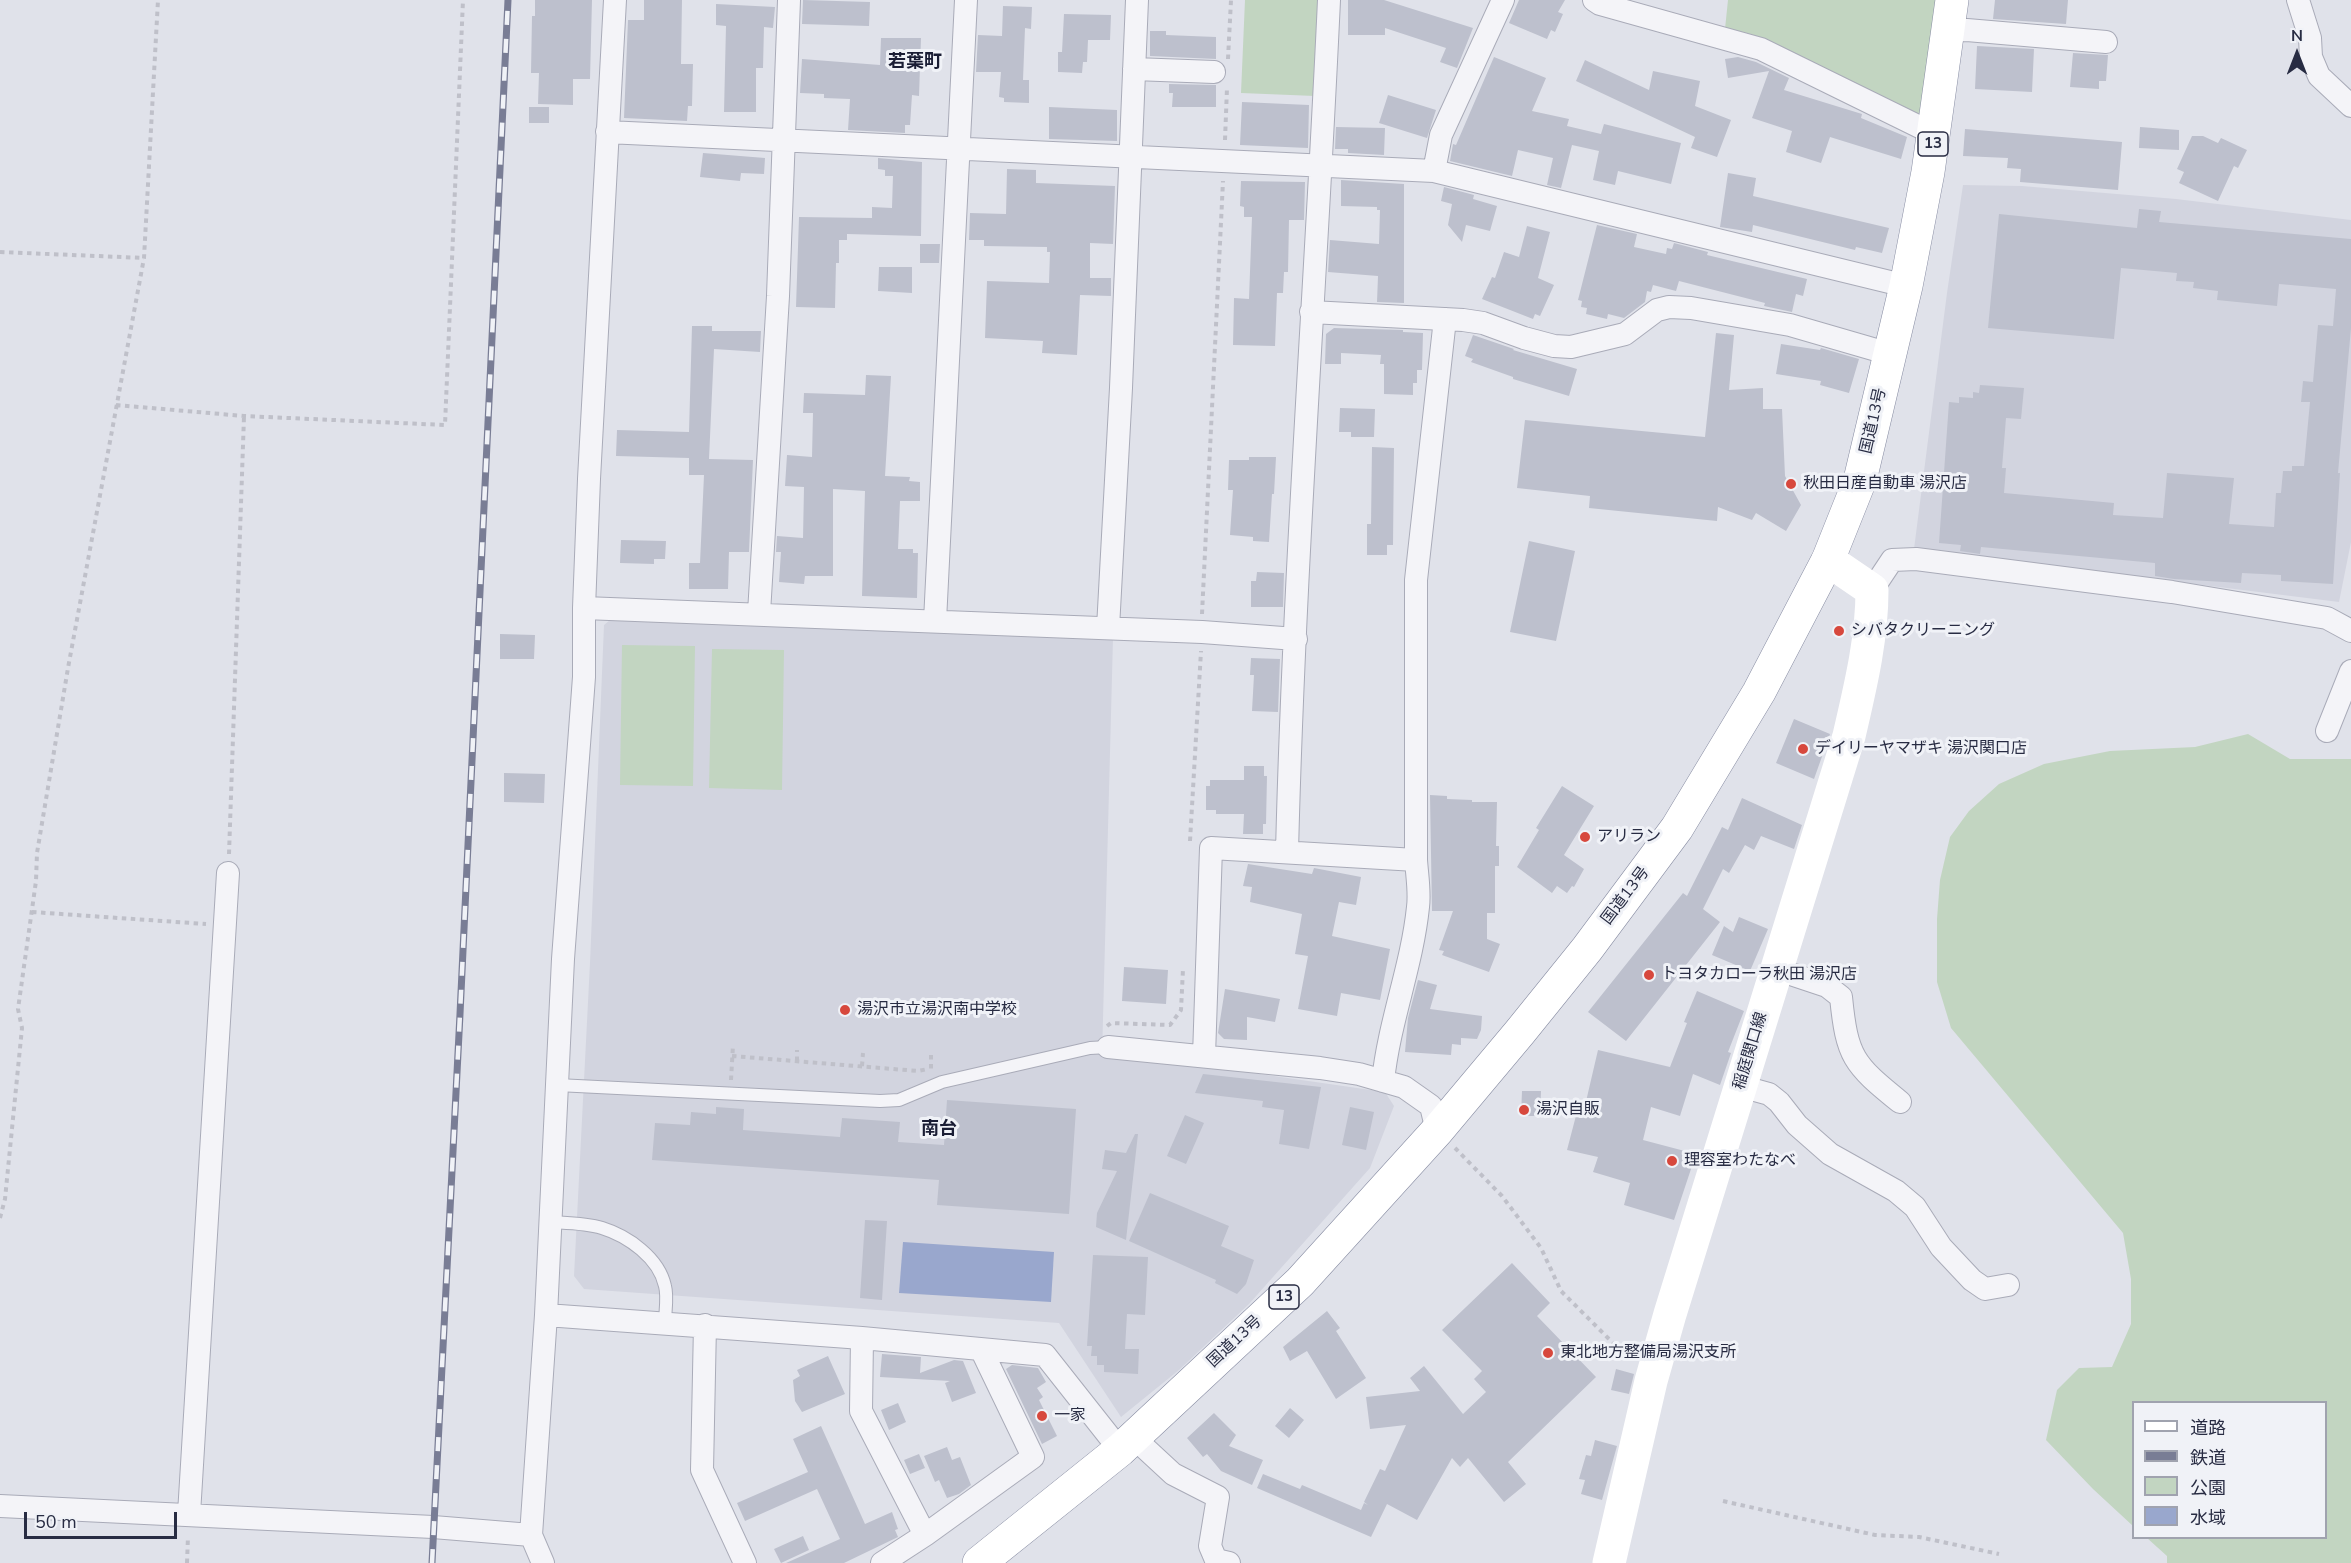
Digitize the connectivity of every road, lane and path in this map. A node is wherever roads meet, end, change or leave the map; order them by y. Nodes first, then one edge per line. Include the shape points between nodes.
1 (158, 0) edge
2 (463, 0) edge
3 (615, 0) edge
4 (789, 0) edge
5 (966, 0) edge
6 (1137, 0) edge
7 (1329, 0) edge
8 (1503, 0) edge
9 (1594, 0) edge
10 (2298, 0) edge
11 (1950, 15) edge
12 (2106, 42) dead end
13 (1134, 69) junction
14 (1214, 72) dead end
15 (2351, 106) edge
16 (607, 132) junction
17 (1934, 134) junction
18 (783, 141) junction
19 (957, 148) junction
20 (1130, 155) junction
21 (1224, 161) junction
22 (1321, 165) junction
23 (1434, 171) junction
24 (0, 252) edge
25 (144, 258) junction
26 (1906, 286) junction
27 (1311, 312) junction
28 (1444, 319) junction
29 (1890, 354) junction
30 (116, 405) junction
31 (243, 416) junction
32 (1828, 560) junction
33 (1872, 590) junction
34 (584, 608) junction
35 (759, 613) junction
36 (935, 621) junction
37 (1108, 628) junction
38 (2351, 631) edge
39 (1202, 632) junction
40 (1296, 639) junction
41 (2351, 671) edge
42 (2327, 731) dead end
43 (1190, 845) dead end
44 (1287, 852) junction
45 (1416, 860) junction
46 (228, 873) joint
47 (32, 912) junction
48 (225, 925) junction
49 (1184, 963) dead end
50 (1776, 969) junction
51 (1105, 1038) junction
52 (797, 1050) dead end
53 (863, 1053) dead end
54 (931, 1055) dead end
55 (732, 1056) dead end
56 (1204, 1056) junction
57 (797, 1061) junction
58 (862, 1066) junction
59 (937, 1068) dead end
60 (931, 1069) junction
61 (1383, 1081) junction
62 (557, 1085) junction
63 (1740, 1086) junction
64 (1900, 1102) dead end
65 (1437, 1131) junction
66 (0, 1218) edge
67 (551, 1222) junction
68 (2008, 1285) dead end
69 (546, 1315) junction
70 (665, 1323) junction
71 (705, 1325) junction
72 (862, 1338) junction
73 (981, 1349) junction
74 (1652, 1381) junction
75 (1126, 1444) junction
76 (1723, 1501) dead end
77 (0, 1506) edge
78 (189, 1514) junction
79 (925, 1534) junction
80 (531, 1535) junction
81 (1999, 1554) dead end
82 (543, 1563) edge
83 (746, 1563) edge
84 (882, 1563) edge
85 (979, 1563) edge
86 (1229, 1563) edge
87 (1609, 1563) edge

1 - 25 path
2 - 31 path via 445,425
3 - 16 street
4 - 18 street
5 - 19 street
6 - 13 street
7 - 22 street
8 - 23 street via 1441,135
9 - 17 street via 1761,49
10 - 15 street via 2319,76
11 - 12 street via 1967,30
11 - 17 main road, 国道13号 / 13
13 - 14 street
13 - 20 street
16 - 18 street
16 - 34 street
17 - 26 main road, 国道13号 / 13
18 - 19 street
18 - 35 street
19 - 20 street
19 - 36 street
20 - 21 street
20 - 37 street
21 - 22 street
21 - 39 path
22 - 23 street
22 - 27 street
23 - 26 street
24 - 25 path
25 - 30 path
26 - 29 main road, 国道13号 / 13
27 - 28 street
27 - 40 street
28 - 29 street via 1483,323 1524,338 1571,347 1625,334 1657,310 1691,308 1790,325
28 - 45 street via 1416,580
29 - 32 main road, 国道13号 / 13 via 1860,480
30 - 31 path
30 - 47 path via 37,853
31 - 46 path
32 - 33 main road
32 - 65 main road, 国道13号 / 13 via 1759,692 1677,828 1587,949
33 - 38 street via 1892,560 1916,559 2172,592 2327,618
33 - 50 main road, 稲庭関口線 via 1864,670 1849,736
34 - 35 street
34 - 62 street via 584,677
35 - 36 street
36 - 37 street
37 - 39 street
39 - 40 street
39 - 43 path
40 - 44 street
41 - 42 street
44 - 45 street
44 - 56 street via 1211,848
45 - 61 street via 1419,905
46 - 48 street
47 - 48 path
47 - 66 path via 18,1009 21,1028
48 - 78 street
49 - 51 path via 1181,1010 1170,1025 1111,1023
50 - 63 main road, 稲庭関口線
50 - 64 street via 1827,986 1841,997 1844,1033 1859,1067
51 - 56 street
51 - 62 lane via 1090,1048 942,1082 899,1100
52 - 57 path
53 - 58 path
54 - 60 path
55 - 57 path
56 - 61 street via 1320,1068
57 - 58 path
58 - 60 path
59 - 60 path
61 - 65 street via 1404,1087 1431,1106
62 - 67 street
63 - 68 street via 1769,1095 1830,1154 1896,1191 1915,1207 1941,1247 1972,1280 1985,1288
63 - 74 main road, 稲庭関口線
65 - 74 path via 1503,1196 1541,1248 1561,1291
65 - 75 main road, 国道13号 / 13 via 1300,1282
67 - 69 street
67 - 70 lane via 603,1228 641,1250 662,1275 666,1287
69 - 70 street
69 - 80 street
70 - 71 street
71 - 72 street
71 - 83 street via 702,1470
72 - 73 street
72 - 79 street via 861,1411
73 - 75 street via 1045,1355
73 - 79 street via 1033,1457
74 - 87 main road, 稲庭関口線
75 - 85 main road, 国道13号 / 13
75 - 86 street via 1218,1497 1210,1546 1216,1560
76 - 81 path via 1875,1534 1919,1537
77 - 78 street
78 - 80 street
79 - 84 street
80 - 82 street

